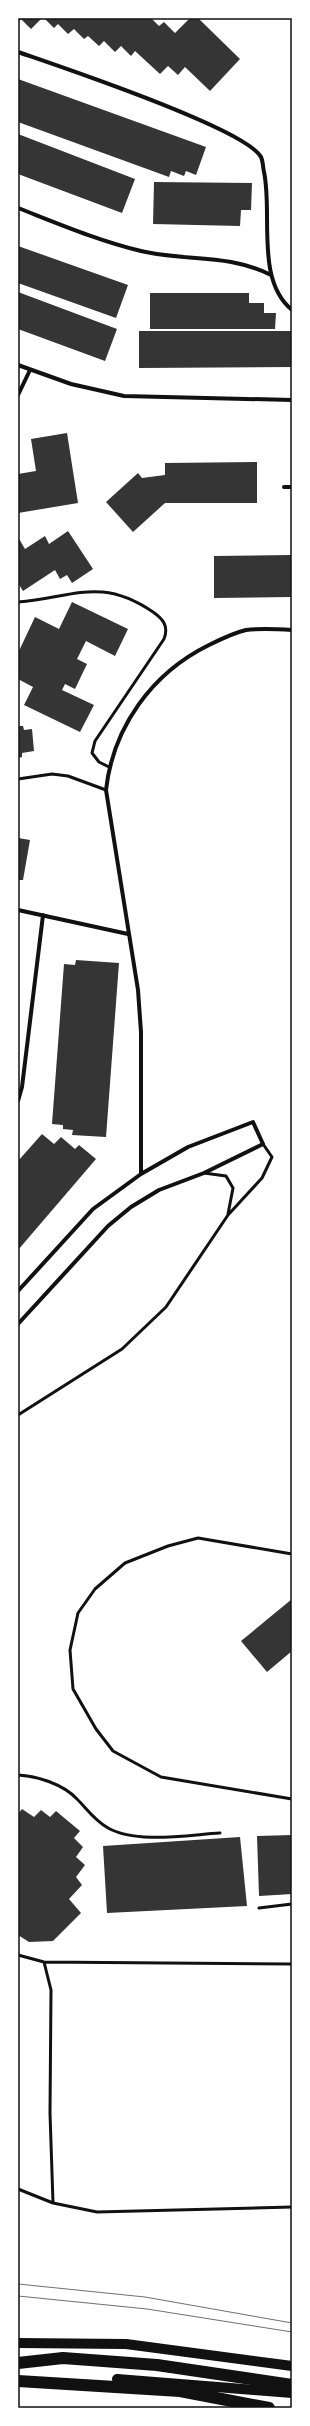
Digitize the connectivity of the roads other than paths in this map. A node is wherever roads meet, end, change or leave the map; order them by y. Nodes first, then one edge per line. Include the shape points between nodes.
1 (18, 52) edge
2 (18, 208) edge
3 (272, 275) junction
4 (292, 310) edge
5 (18, 365) edge
6 (30, 370) junction
7 (18, 395) edge
8 (292, 400) edge
9 (284, 487) dead end
10 (292, 487) edge
11 (18, 602) edge
12 (292, 630) edge
13 (109, 767) junction
14 (18, 779) edge
15 (106, 790) junction
16 (18, 910) edge
17 (43, 915) junction
18 (128, 934) junction
19 (18, 1101) edge
20 (264, 1144) junction
21 (204, 1173) junction
22 (141, 1174) junction
23 (228, 1216) junction
24 (18, 1291) edge
25 (18, 1324) edge
26 (18, 1415) edge
27 (292, 1554) edge
28 (18, 1775) edge
29 (292, 1799) edge
30 (220, 1833) dead end
31 (292, 1904) edge
32 (259, 1908) dead end
33 (18, 1955) edge
34 (44, 1962) junction
35 (292, 1964) edge
36 (18, 2189) edge
37 (53, 2203) junction
38 (292, 2207) edge
39 (18, 2343) edge
40 (18, 2362) edge
41 (292, 2366) edge
42 (117, 2379) dead end
43 (18, 2381) edge
44 (292, 2385) edge
45 (292, 2394) edge
46 (269, 2408) edge

1 - 3 street via 181,111 245,144 261,157 268,188 267,230
2 - 3 street via 93,237 142,251 184,258 224,259 252,265
3 - 4 street via 282,302
5 - 6 street
6 - 7 street
6 - 8 street via 71,384 124,396
9 - 10 street
11 - 13 lane via 73,593 108,591 144,606 160,617 165,624 168,631 164,639 95,741 92,753 99,762
12 - 13 street via 270,628 234,633 198,651 169,670 152,686 133,713 122,732
13 - 15 street
14 - 15 lane via 52,774 68,776
15 - 18 street
16 - 17 street
17 - 18 street
17 - 19 street via 22,1087
18 - 22 street via 138,990 141,1032
20 - 21 street
20 - 22 street via 253,1122 188,1147
20 - 23 lane via 272,1157 262,1178
21 - 23 lane via 226,1176 233,1188
21 - 25 street via 159,1190 131,1207 108,1226
22 - 24 street via 93,1210
23 - 26 lane via 166,1307 122,1349
27 - 29 lane via 198,1538 168,1546 125,1563 94,1589 78,1613 70,1650 73,1689 96,1729 113,1751 161,1777
28 - 30 lane via 32,1776 51,1783 75,1797 94,1818 109,1828 131,1835 162,1837
31 - 32 lane
33 - 34 lane
34 - 35 lane
34 - 37 lane via 51,1990 50,2113
36 - 37 lane
37 - 38 lane via 97,2212
39 - 41 main road via 126,2344
40 - 44 highway via 63,2358 157,2364
42 - 45 main road
43 - 46 highway via 180,2392

